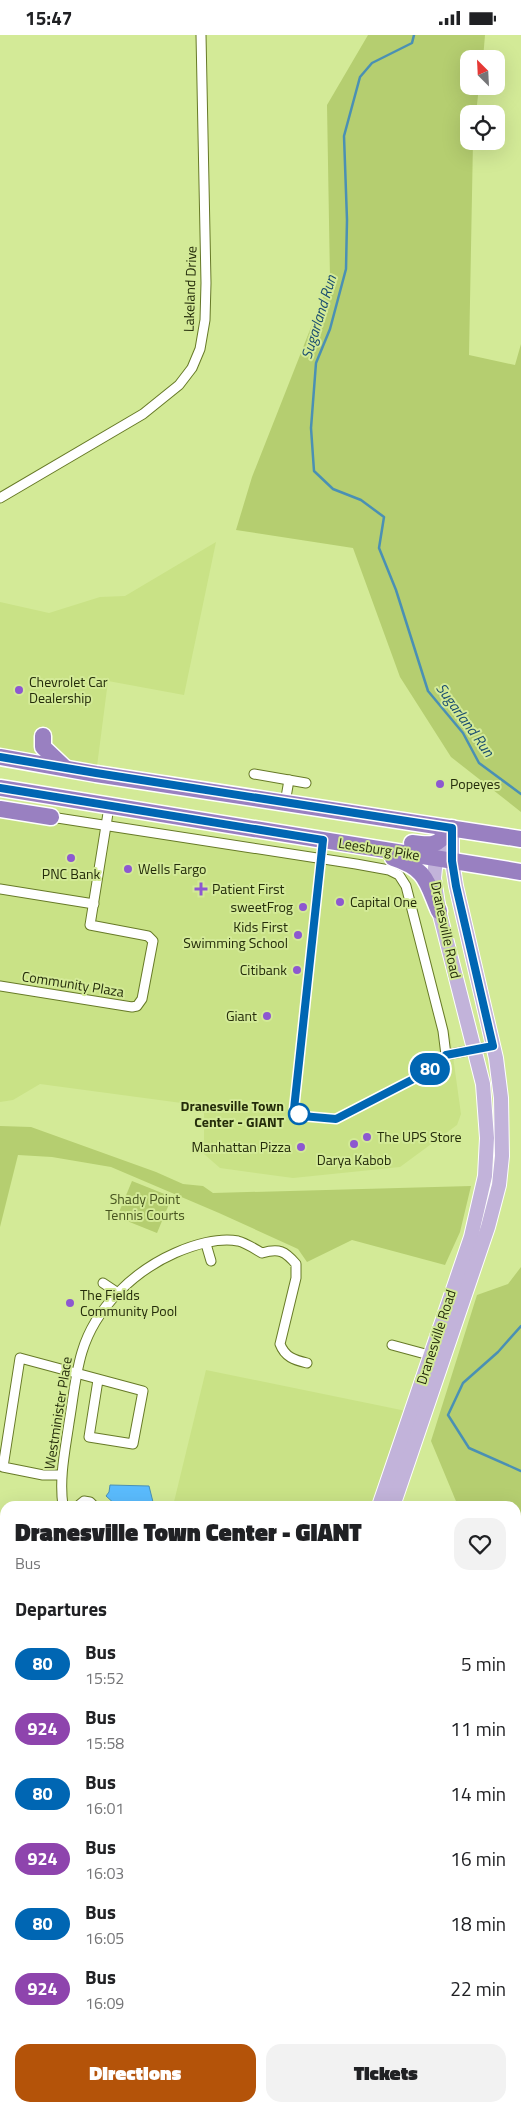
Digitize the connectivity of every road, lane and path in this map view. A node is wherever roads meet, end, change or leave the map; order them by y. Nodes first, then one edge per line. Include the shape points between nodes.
1 (201, 35) edge
2 (0, 498) edge
3 (43, 736) dead end
4 (0, 757) edge
5 (65, 768) junction
6 (254, 774) dead end
7 (289, 780) junction
8 (306, 783) dead end
9 (0, 788) edge
10 (285, 803) junction
11 (109, 807) junction
12 (0, 809) edge
13 (51, 817) joint
14 (192, 819) junction
15 (106, 825) junction
16 (452, 828) junction
17 (521, 839) edge
18 (323, 840) junction
19 (346, 843) junction
20 (436, 858) junction
21 (321, 859) junction
22 (452, 861) junction
23 (521, 872) edge
24 (0, 889) edge
25 (94, 904) junction
26 (439, 911) junction
27 (0, 986) edge
28 (493, 1046) junction
29 (475, 1051) junction
30 (206, 1243) junction
31 (211, 1261) dead end
32 (103, 1283) dead end
33 (118, 1293) junction
34 (392, 1345) dead end
35 (429, 1355) junction
36 (307, 1363) dead end
37 (77, 1374) junction
38 (98, 1380) junction
39 (61, 1475) junction
40 (63, 1501) edge
41 (381, 1501) edge
42 (395, 1501) edge

1 - 2 street, Lakeland Drive via 206,283 205,321 197,358 179,385 154,407
3 - 5 highway via 43,747
4 - 5 highway
5 - 10 highway
6 - 7 street
7 - 8 street
7 - 10 street
9 - 11 highway, Leesburg Pike
10 - 16 highway
11 - 14 highway, Leesburg Pike
11 - 15 street, Community Plaza
12 - 13 highway
13 - 15 street
14 - 16 highway via 250,821 431,846 441,841
14 - 18 highway, Leesburg Pike
15 - 21 street
15 - 25 street, Community Plaza
16 - 17 highway
16 - 20 main road, Dranesville Road
16 - 22 main road, Dranesville Road
18 - 19 highway, Leesburg Pike
18 - 21 street
19 - 20 highway, Leesburg Pike
19 - 26 highway via 416,867
20 - 22 highway, Leesburg Pike
20 - 26 main road, Dranesville Road via 434,878
21 - 29 street via 389,870 399,875 406,885 443,1031 446,1055
22 - 23 highway, Leesburg Pike
22 - 28 main road, Dranesville Road
24 - 25 street
25 - 27 street, Community Plaza via 90,925 148,936 153,941 142,999 137,1006
26 - 29 main road, Dranesville Road
28 - 29 street
28 - 42 main road, Dranesville Road via 503,1127 499,1185 471,1279
29 - 35 main road, Dranesville Road via 485,1100 488,1138 485,1176 471,1237
30 - 31 street
30 - 33 street, Westminister Place via 166,1257 137,1275
30 - 36 street, Westminister Place via 239,1241 262,1253 275,1249 288,1254 296,1264 296,1278 280,1344 289,1358
32 - 33 street
33 - 37 street, Westminister Place via 87,1339
34 - 35 street
35 - 41 main road, Dranesville Road
37 - 38 street
37 - 39 street, Westminister Place
37 - 39 street via 20,1358 3,1467
38 - 38 street via 143,1391 133,1444 89,1437
39 - 40 street, Westminister Place

